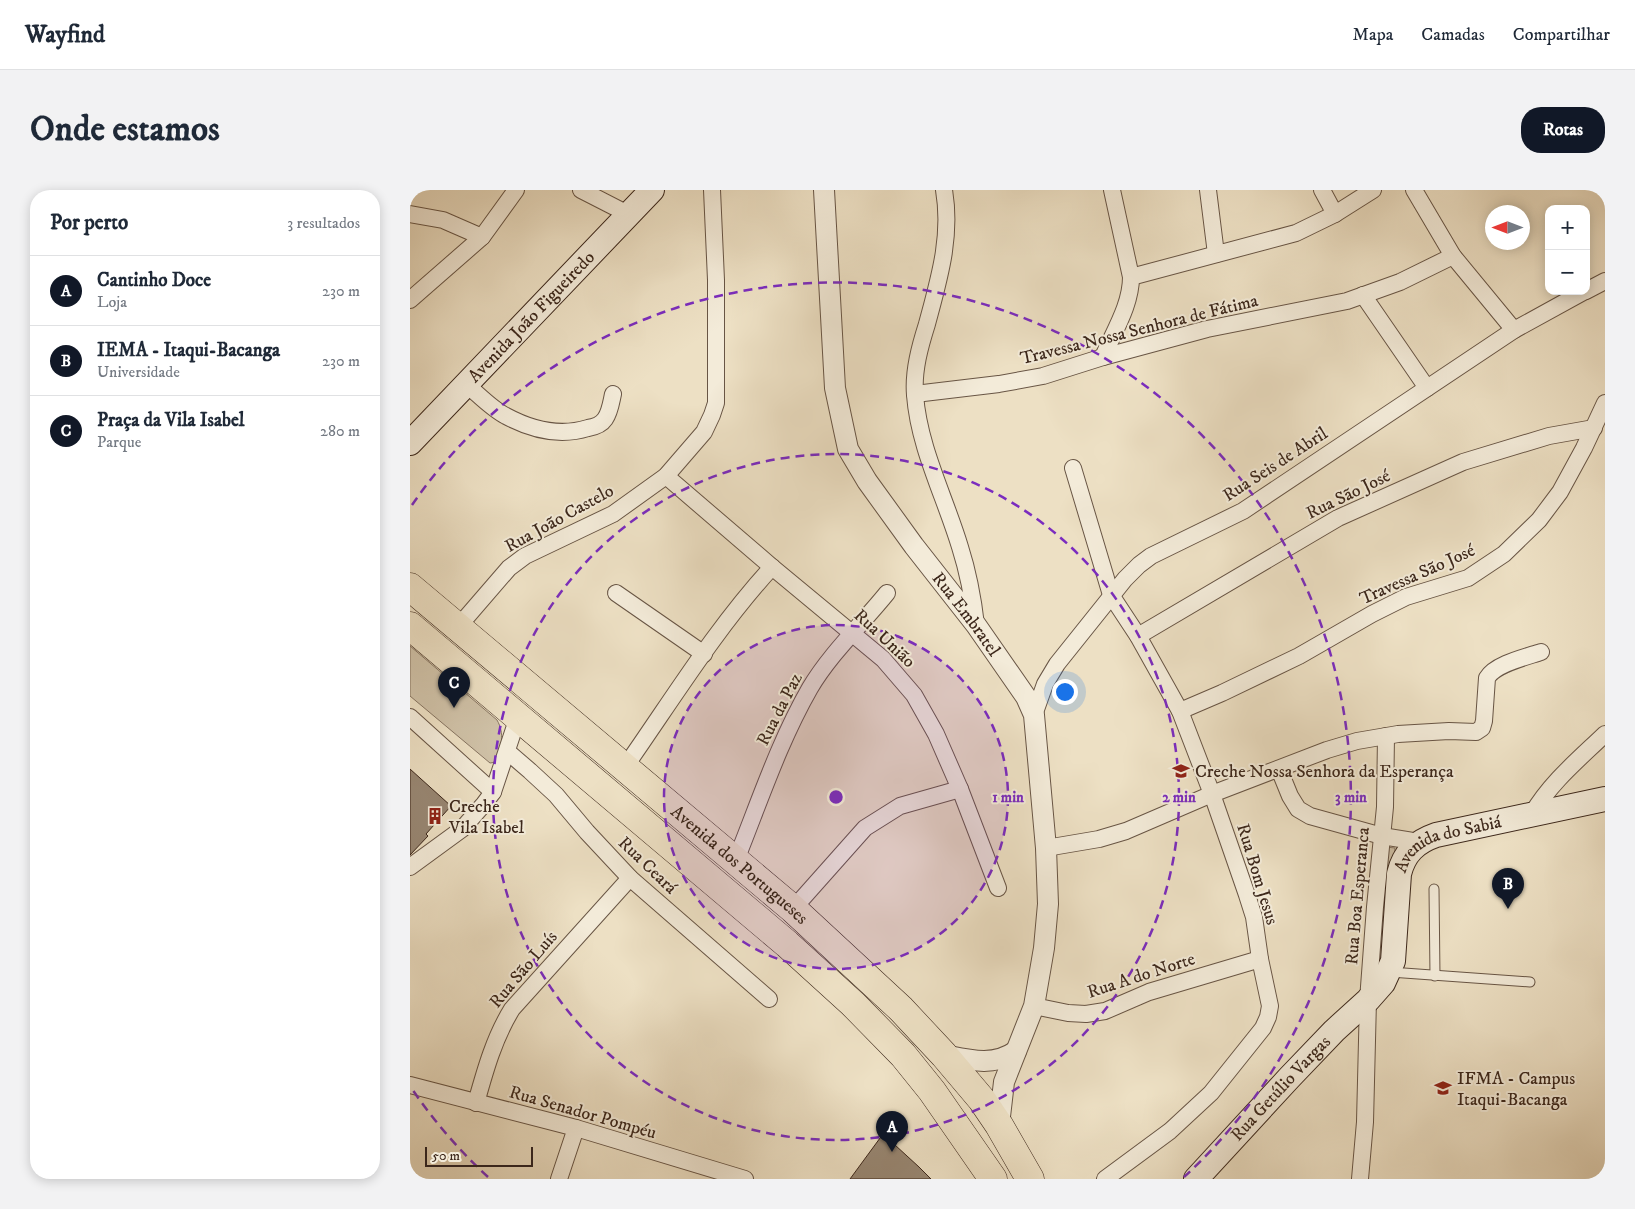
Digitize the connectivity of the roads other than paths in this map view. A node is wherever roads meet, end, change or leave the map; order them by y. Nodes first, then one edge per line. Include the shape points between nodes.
1 (516, 190) edge
2 (581, 190) edge
3 (652, 190) edge
4 (712, 190) edge
5 (824, 190) edge
6 (944, 190) edge
7 (1112, 190) edge
8 (1208, 190) edge
9 (1322, 190) edge
10 (1373, 190) edge
11 (1414, 190) edge
12 (410, 214) edge
13 (628, 214) junction
14 (1335, 214) junction
15 (482, 237) junction
16 (1216, 254) junction
17 (1453, 256) junction
18 (1131, 277) junction
19 (1605, 281) edge
20 (1590, 289) edge
21 (1363, 295) junction
22 (1579, 295) edge
23 (410, 300) edge
24 (1514, 330) junction
25 (1103, 356) junction
26 (467, 385) junction
27 (1428, 388) junction
28 (613, 394) dead end
29 (914, 394) junction
30 (1605, 402) edge
31 (1594, 428) junction
32 (410, 443) edge
33 (1073, 468) dead end
34 (666, 476) junction
35 (772, 567) junction
36 (410, 587) edge
37 (616, 593) dead end
38 (888, 593) dead end
39 (1111, 596) junction
40 (976, 625) junction
41 (410, 626) edge
42 (458, 627) junction
43 (853, 634) junction
44 (1138, 636) junction
45 (1541, 652) dead end
46 (704, 654) junction
47 (1180, 711) junction
48 (1034, 715) junction
49 (518, 717) junction
50 (410, 718) edge
51 (1605, 734) edge
52 (1386, 736) junction
53 (508, 752) junction
54 (569, 760) junction
55 (625, 768) junction
56 (1279, 769) junction
57 (960, 789) junction
58 (493, 792) junction
59 (1212, 794) junction
60 (1605, 799) edge
61 (1532, 814) junction
62 (691, 822) junction
63 (1382, 836) junction
64 (1419, 842) junction
65 (1046, 848) junction
66 (736, 860) junction
67 (410, 867) edge
68 (630, 878) junction
69 (998, 888) dead end
70 (1434, 889) dead end
71 (793, 909) junction
72 (1260, 959) junction
73 (1389, 972) junction
74 (1435, 976) junction
75 (1530, 982) dead end
76 (769, 999) dead end
77 (1368, 1000) junction
78 (1034, 1006) junction
79 (1016, 1051) junction
80 (944, 1055) junction
81 (410, 1085) edge
82 (476, 1103) junction
83 (999, 1125) junction
84 (576, 1128) junction
85 (559, 1179) edge
86 (745, 1179) edge
87 (992, 1179) edge
88 (1030, 1179) edge
89 (1105, 1179) edge
90 (1196, 1179) edge
91 (1360, 1179) edge

1 - 15 street
2 - 13 street
3 - 13 main road, Avenida João Figueiredo
4 - 34 street, Rua João Castelo via 716,402 704,432
5 - 40 street, Rua Embratel via 835,388 848,449 914,546
6 - 29 street via 947,211 945,246 920,350
7 - 18 street
8 - 16 street
9 - 14 street
10 - 14 street
11 - 17 street
12 - 15 street via 443,220
13 - 26 main road, Avenida João Figueiredo
14 - 16 street via 1296,233
15 - 23 street
16 - 18 street
17 - 21 street, Travessa Nossa Senhora de Fátima via 1400,282
17 - 24 street
18 - 25 street via 1128,300
19 - 20 street, Rua Seis de Abril
21 - 25 street, Travessa Nossa Senhora de Fátima via 1207,329
21 - 27 street
22 - 24 street, Rua Seis de Abril
24 - 27 street, Rua Seis de Abril
25 - 29 street, Travessa Nossa Senhora de Fátima via 1043,376
26 - 28 street via 504,415 524,425 564,433 577,432 604,421
26 - 32 main road, Avenida João Figueiredo
27 - 39 street, Rua Seis de Abril via 1243,511 1151,556
29 - 40 street via 920,426 973,594
30 - 31 street, Travessa São José
31 - 44 street, Rua São José via 1549,436 1463,462 1338,518
31 - 47 street, Travessa São José via 1560,492 1539,520 1504,554 1468,578 1406,597 1299,656
33 - 39 street, Rua Bom Jesus
34 - 35 street, Rua União
34 - 42 street, Rua João Castelo via 613,514 525,556 509,568
35 - 43 street, Rua União
35 - 46 street
36 - 42 highway, Avenida dos Portugueses
37 - 46 street
38 - 43 street, Rua da Paz
39 - 44 street, Rua Bom Jesus
39 - 48 street, Rua Seis de Abril via 1057,664 1045,684
40 - 48 street, Rua Embratel via 1026,697
41 - 49 highway, Avenida dos Portugueses
42 - 55 highway, Avenida dos Portugueses
43 - 57 street, Rua União via 883,659 914,695 936,734
43 - 66 street, Rua da Paz via 810,688 786,735
44 - 47 street, Rua Bom Jesus
45 - 52 street via 1490,673 1486,678 1484,721 1476,732
46 - 55 street
47 - 59 street, Rua Bom Jesus
48 - 65 street, Rua Embratel
49 - 53 street
49 - 54 highway, Avenida dos Portugueses
50 - 58 street
51 - 61 street via 1554,784
52 - 56 street via 1350,743
52 - 63 street, Rua Boa Esperanca
53 - 58 street
53 - 68 street, Rua Ceará via 556,795
54 - 62 highway via 604,778 672,837 684,838
54 - 87 highway, Avenida dos Portugueses via 853,1004 903,1055 932,1091
55 - 62 highway, Avenida dos Portugueses
56 - 59 street
56 - 63 street via 1298,809 1310,816
57 - 69 street, Rua União
57 - 71 street via 900,806 865,828
58 - 67 street via 462,829
59 - 65 street via 1126,831
59 - 72 street, Rua Bom Jesus via 1254,917
60 - 61 main road, Avenida do Sabiá
61 - 64 main road, Avenida do Sabiá via 1436,835
62 - 66 highway, Avenida dos Portugueses
63 - 64 street
63 - 77 street, Rua Boa Esperanca
64 - 73 main road, Avenida do Sabiá via 1406,856 1399,874 1393,961
65 - 78 street, Rua Embratel via 1048,904
66 - 71 highway, Avenida dos Portugueses
68 - 76 street, Rua Ceará
68 - 82 street, Rua São Luís via 512,1009 491,1055
70 - 74 lane
71 - 80 highway, Avenida dos Portugueses via 901,1009
72 - 78 street, Rua A do Norte via 1149,992 1105,1011 1068,1013
72 - 89 street, Rua Bom Jesus via 1270,1006 1263,1028 1211,1093 1170,1131
73 - 74 lane
73 - 77 main road, Avenida do Sabiá
74 - 75 lane
77 - 90 main road, Rua Getúlio Vargas via 1312,1053
77 - 91 street, Rua Boa Esperanca
78 - 79 street, Rua Embratel
79 - 80 street via 1008,1057 991,1061
79 - 83 street, Rua Embratel via 1004,1082
80 - 83 highway, Avenida dos Portugueses
81 - 82 street, Rua Senador Pompéu
82 - 84 street, Rua Senador Pompéu
83 - 88 highway, Avenida dos Portugueses
84 - 85 street
84 - 86 street, Rua Senador Pompéu

